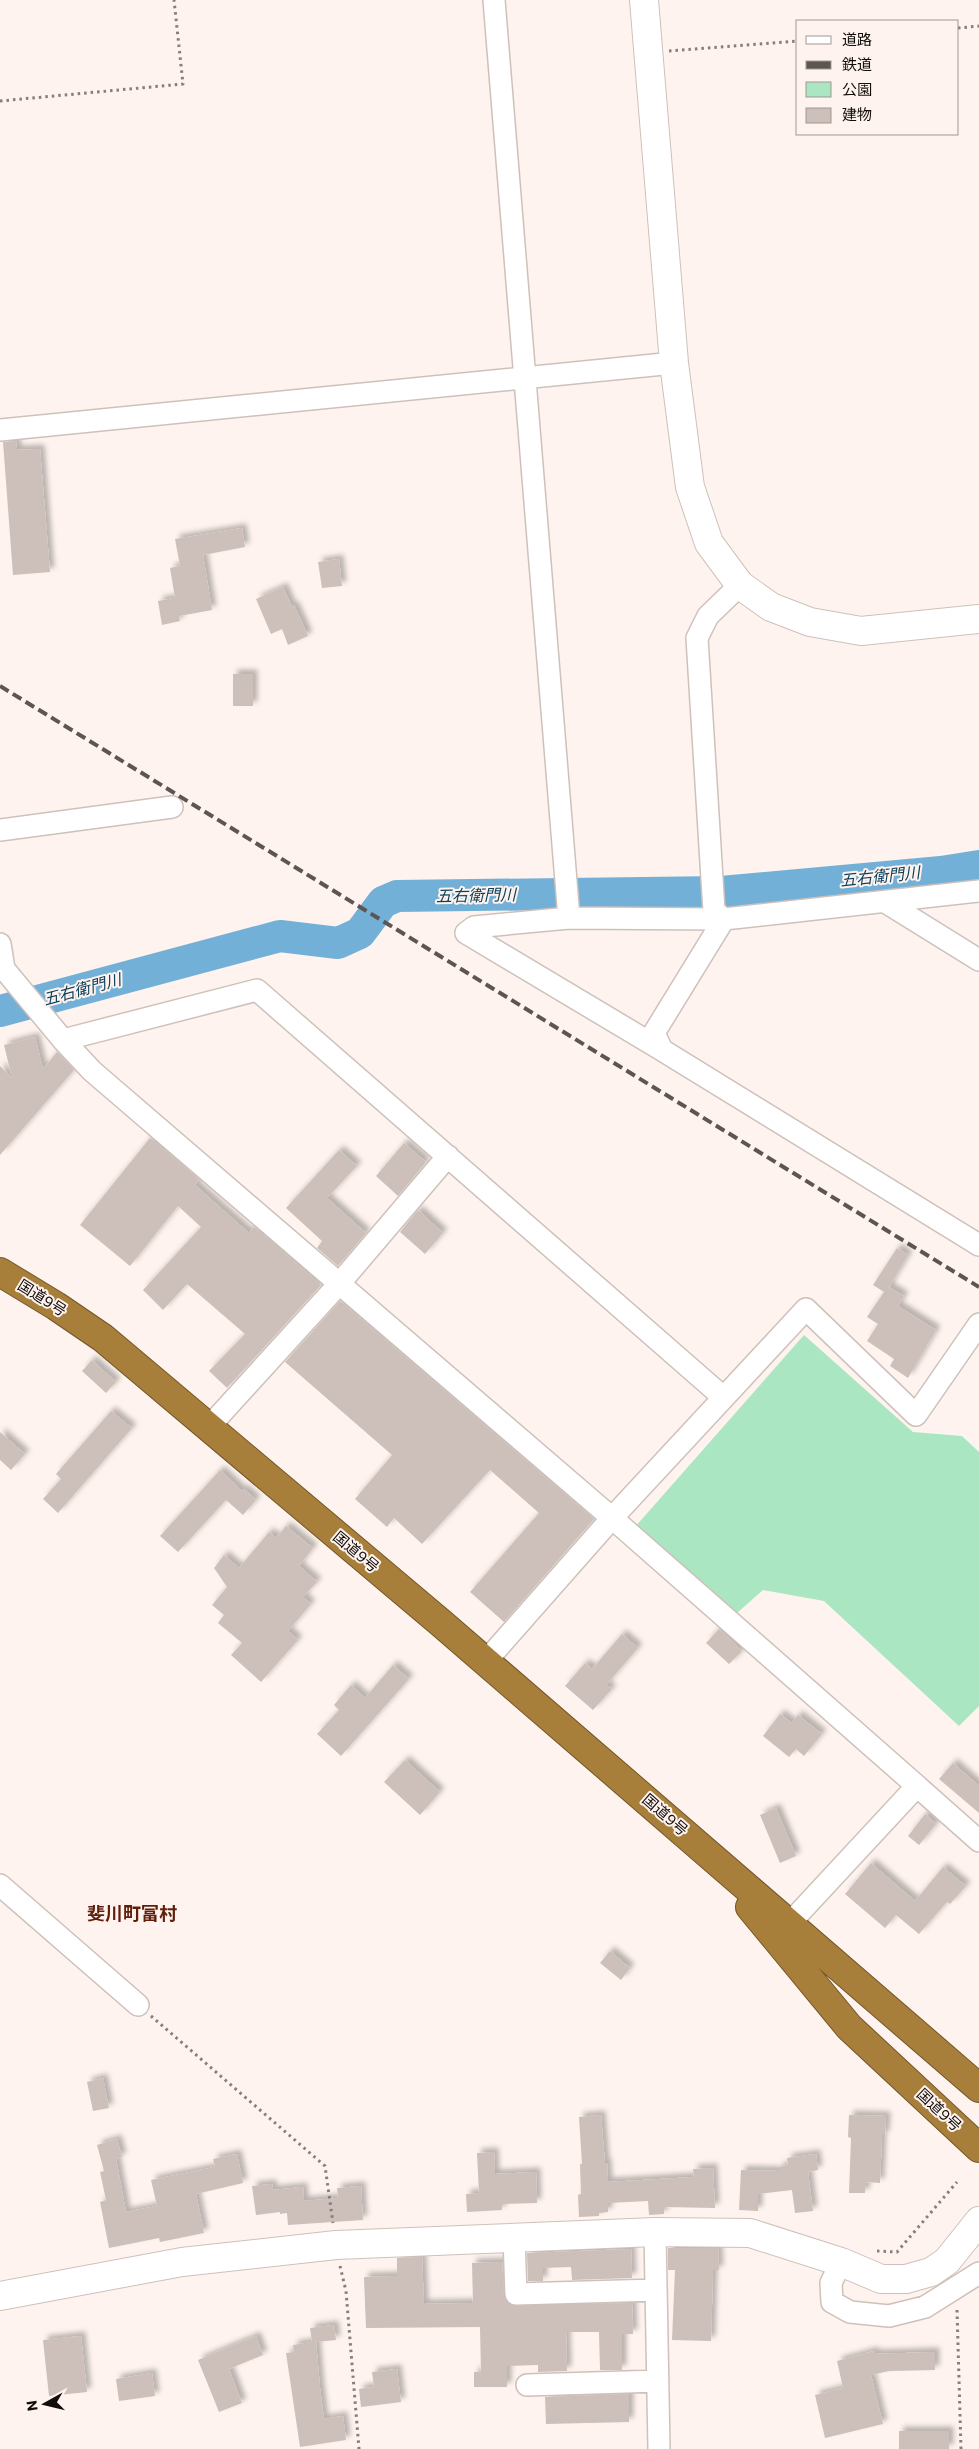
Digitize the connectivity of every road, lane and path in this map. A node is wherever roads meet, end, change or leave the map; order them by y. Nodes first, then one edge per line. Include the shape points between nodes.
1 (174, 0) edge
2 (494, 0) edge
3 (644, 0) edge
4 (979, 26) edge
5 (959, 28) edge
6 (796, 41) edge
7 (648, 53) junction
8 (0, 101) edge
9 (674, 363) junction
10 (526, 378) junction
11 (0, 430) edge
12 (740, 585) junction
13 (979, 619) edge
14 (172, 807) dead end
15 (0, 830) edge
16 (979, 892) edge
17 (887, 903) junction
18 (569, 918) junction
19 (724, 919) junction
20 (0, 944) edge
21 (979, 960) edge
22 (63, 1040) junction
23 (662, 1050) junction
24 (448, 1156) junction
25 (979, 1245) edge
26 (0, 1272) edge
27 (339, 1284) junction
28 (979, 1324) edge
29 (723, 1397) junction
30 (208, 1428) junction
31 (612, 1518) junction
32 (486, 1661) junction
33 (917, 1786) junction
34 (979, 1841) edge
35 (702, 1847) junction
36 (0, 1885) edge
37 (789, 1924) junction
38 (138, 2004) joint
39 (979, 2088) edge
40 (979, 2148) edge
41 (958, 2182) dead end
42 (979, 2221) edge
43 (655, 2232) junction
44 (514, 2237) junction
45 (336, 2245) junction
46 (874, 2250) dead end
47 (841, 2262) junction
48 (979, 2273) edge
49 (656, 2290) junction
50 (950, 2292) junction
51 (979, 2293) edge
52 (0, 2296) edge
53 (658, 2381) junction
54 (527, 2385) dead end
55 (359, 2449) edge
56 (659, 2449) edge
57 (961, 2449) edge

1 - 8 path via 183,84
2 - 10 street
3 - 7 street
4 - 5 path
6 - 7 path
7 - 9 street
9 - 10 street
9 - 12 street via 690,488 709,543
10 - 11 street
10 - 18 street
12 - 13 street via 771,606 810,622 861,630
12 - 19 street via 708,616 697,638 714,911
14 - 15 street
16 - 17 street
17 - 19 street
17 - 21 street
18 - 19 street
18 - 23 street via 474,927 466,933
19 - 23 street via 654,1033
20 - 22 street via 4,968
22 - 24 street via 258,990
22 - 27 street via 92,1071
23 - 25 street
24 - 27 street
24 - 29 street
26 - 30 highway, 国道9号 via 103,1338
27 - 30 street
27 - 31 street
28 - 29 street via 916,1415 806,1309
29 - 31 street
30 - 32 highway, 国道9号
31 - 32 street
31 - 33 street
32 - 35 highway, 国道9号
33 - 34 street
33 - 37 street
35 - 37 highway, 国道9号
35 - 40 highway, 国道9号 via 849,2028
36 - 38 street
37 - 39 highway, 国道9号
38 - 45 path via 325,2166
41 - 46 path via 897,2252
42 - 47 street via 947,2261 931,2272 906,2279 882,2279
43 - 44 street
43 - 47 street via 750,2233
43 - 49 street
44 - 45 street
44 - 49 street via 516,2294
45 - 52 street via 182,2262
45 - 55 path via 346,2291
47 - 50 street via 831,2283 832,2302 850,2312 889,2316 925,2308
48 - 50 street
49 - 53 street
50 - 51 street
50 - 57 path via 957,2308
53 - 54 street
53 - 56 street

